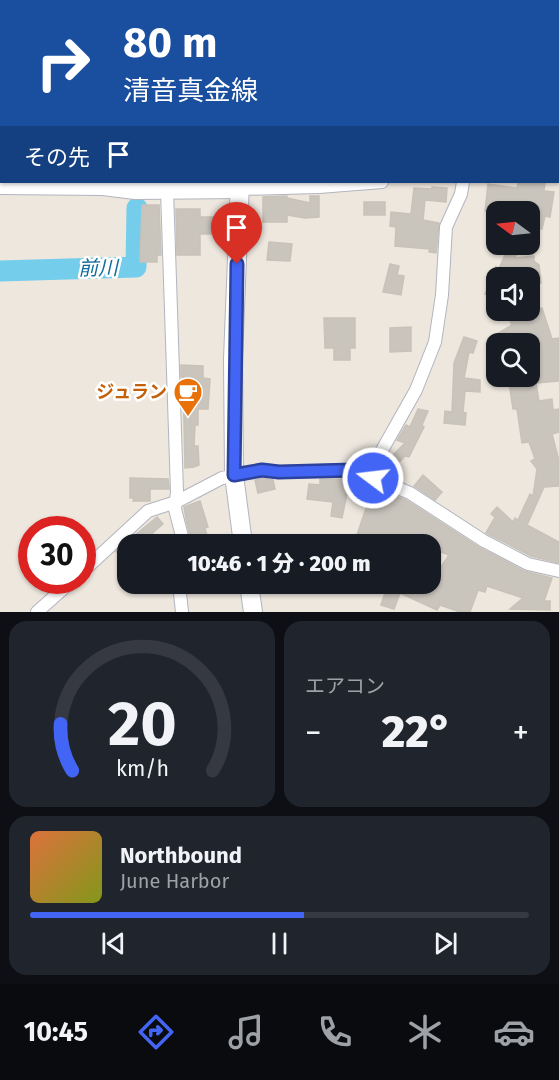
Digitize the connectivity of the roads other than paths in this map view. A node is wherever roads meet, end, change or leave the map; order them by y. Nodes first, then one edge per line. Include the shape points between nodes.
1 (365, 183) edge
2 (463, 183) edge
3 (0, 185) edge
4 (240, 185) edge
5 (135, 186) edge
6 (167, 190) junction
7 (354, 470) junction
8 (234, 475) junction
9 (176, 502) junction
10 (181, 534) edge
11 (242, 534) edge
12 (96, 559) edge
13 (559, 572) edge
14 (57, 594) edge
15 (180, 594) edge
16 (250, 594) edge
17 (37, 612) edge
18 (182, 612) edge
19 (253, 612) edge

1 - 4 street via 319,187
2 - 7 street via 446,226 435,342 416,390 381,452
3 - 5 main road
4 - 6 main road
4 - 8 main road via 233,359
5 - 6 main road
6 - 9 street
7 - 8 street via 262,470
7 - 13 street via 410,493 528,564
8 - 9 street
8 - 11 main road
9 - 10 street
9 - 12 street via 141,516
14 - 17 street
15 - 18 street
16 - 19 main road

